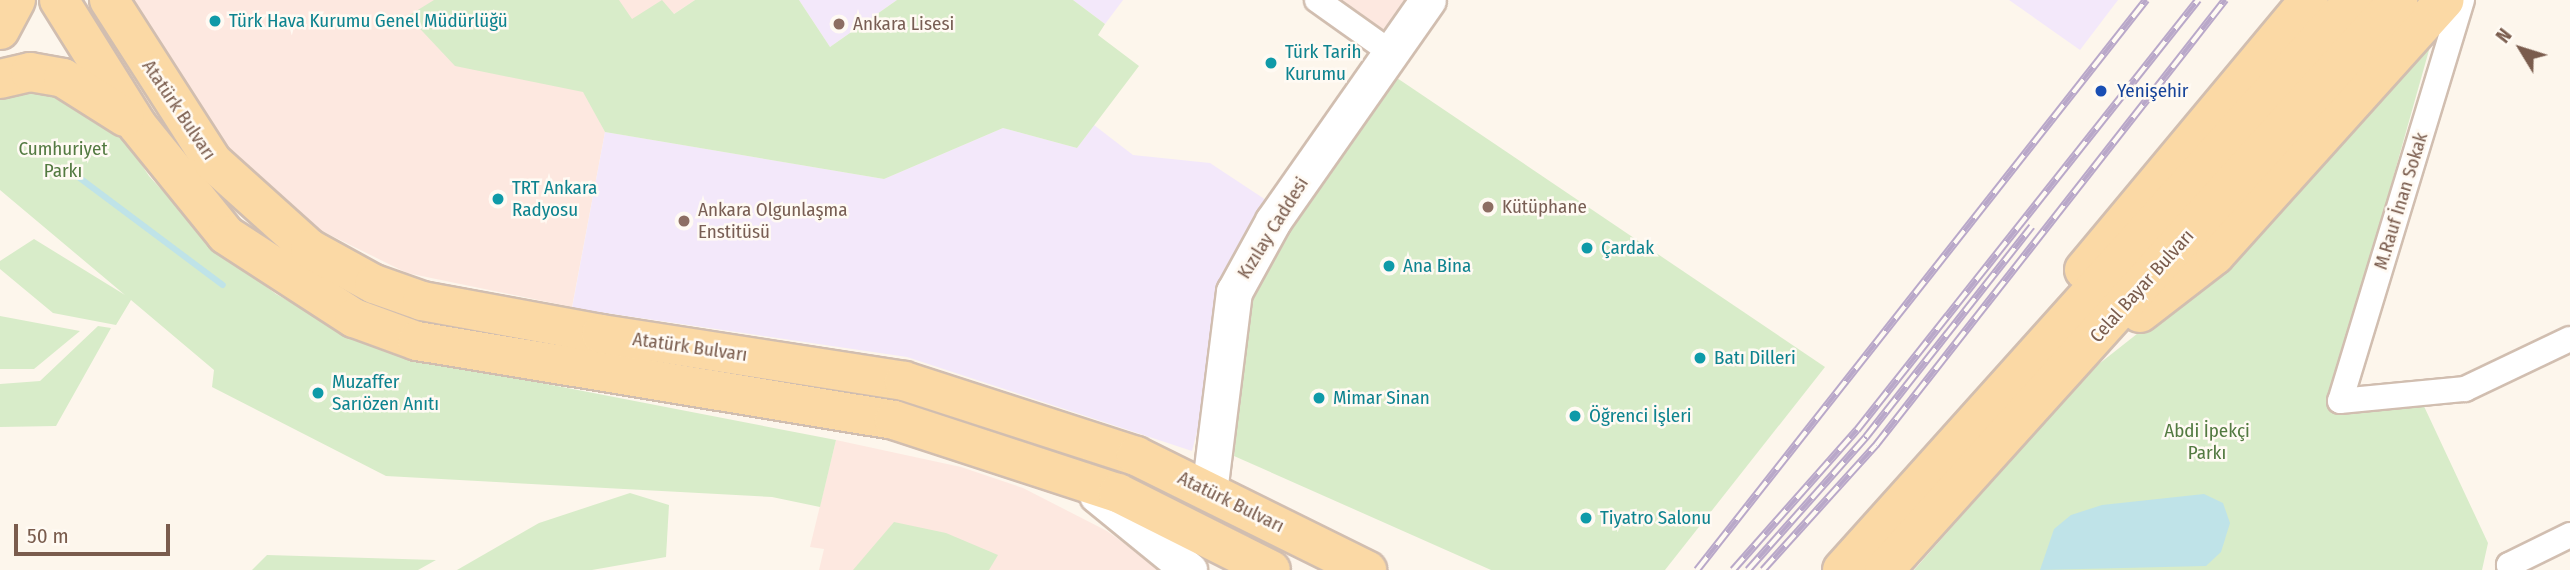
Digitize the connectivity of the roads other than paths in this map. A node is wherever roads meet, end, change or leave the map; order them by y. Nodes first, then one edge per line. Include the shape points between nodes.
1 (16, 0) edge
2 (60, 0) edge
3 (109, 0) edge
4 (1317, 0) edge
5 (1428, 0) edge
6 (2309, 0) edge
7 (2354, 0) edge
8 (2398, 0) edge
9 (2445, 0) edge
10 (2462, 0) edge
11 (0, 30) edge
12 (1393, 54) junction
13 (0, 79) edge
14 (136, 125) junction
15 (2199, 200) junction
16 (2570, 339) edge
17 (2090, 343) junction
18 (1954, 447) junction
19 (1059, 470) junction
20 (1209, 492) junction
21 (2570, 535) edge
22 (1189, 570) edge
23 (1270, 570) edge
24 (1367, 570) edge
25 (1842, 570) edge
26 (1884, 570) edge
27 (2510, 570) edge

1 - 11 main road
2 - 14 main road, Atatürk Bulvarı
3 - 20 main road, Atatürk Bulvarı via 213,162 310,249 374,284 422,300 601,334 904,381 1052,425
4 - 12 street
5 - 12 street, Kızılay Caddesi
6 - 18 main road via 2120,223
7 - 15 main road, Celal Bayar Bulvarı
8 - 15 main road, Celal Bayar Bulvarı
9 - 17 main road via 2215,255
10 - 16 street, M.Rauf İnan Sokak via 2340,401 2465,389
12 - 20 street, Kızılay Caddesi via 1273,222 1234,292
13 - 14 main road via 30,72 63,78
14 - 19 main road, Atatürk Bulvarı via 226,235 287,280 385,331 894,420
15 - 17 main road, Celal Bayar Bulvarı
15 - 18 main road, Celal Bayar Bulvarı
17 - 26 main road, Celal Bayar Bulvarı
18 - 25 main road, Celal Bayar Bulvarı
19 - 22 street, Atatürk Bulvarı via 1125,514
19 - 23 main road, Atatürk Bulvarı via 1118,493
20 - 24 main road, Atatürk Bulvarı
21 - 27 street via 2509,565

